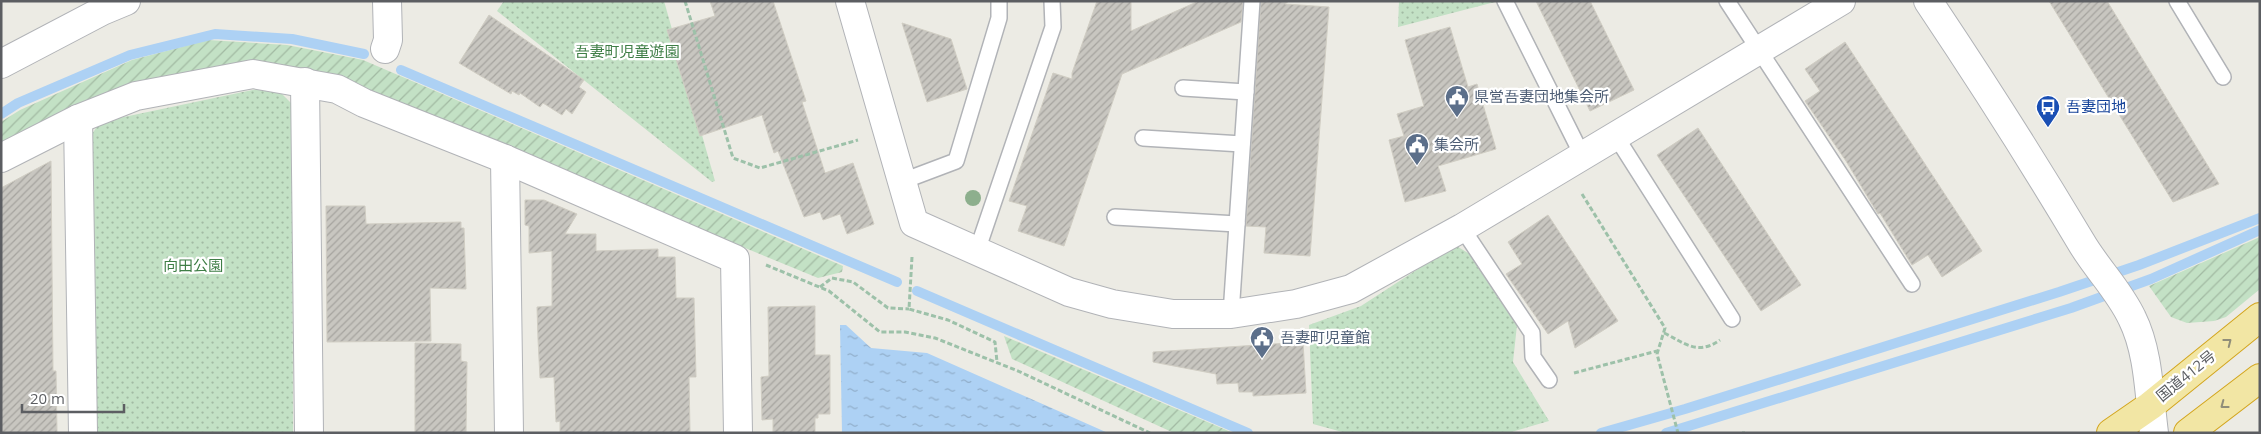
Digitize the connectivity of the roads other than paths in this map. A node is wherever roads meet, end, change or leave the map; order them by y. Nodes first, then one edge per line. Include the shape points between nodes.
1 (126, 1) edge
2 (387, 1) edge
3 (850, 1) edge
4 (999, 1) edge
5 (1052, 1) edge
6 (1252, 1) edge
7 (1505, 1) edge
8 (1727, 1) edge
9 (1841, 1) edge
10 (1928, 1) edge
11 (2178, 1) edge
12 (385, 49) dead end
13 (1758, 50) junction
14 (1, 64) edge
15 (2223, 77) dead end
16 (305, 82) junction
17 (1183, 88) dead end
18 (1246, 92) junction
19 (78, 119) junction
20 (1615, 135) junction
21 (1143, 138) dead end
22 (1242, 144) junction
23 (1, 158) edge
24 (506, 159) junction
25 (1573, 160) junction
26 (903, 181) junction
27 (1115, 217) dead end
28 (1237, 224) junction
29 (1462, 228) junction
30 (977, 251) junction
31 (1912, 284) dead end
32 (1231, 314) junction
33 (2260, 317) edge
34 (1732, 319) road end
35 (2260, 378) edge
36 (1549, 380) road end
37 (2150, 406) junction
38 (83, 433) edge
39 (309, 433) edge
40 (509, 433) edge
41 (738, 433) edge
42 (2112, 433) edge
43 (2154, 433) edge
44 (2188, 433) edge

1 - 14 street
2 - 12 street via 388,40
3 - 26 street
4 - 26 lane via 999,18 956,160
5 - 30 lane via 1052,27
6 - 18 lane
7 - 25 lane
8 - 13 lane
9 - 13 street
10 - 37 street via 2132,317 2146,363
11 - 15 lane
13 - 20 street
13 - 31 lane
16 - 19 street via 253,74 136,96
16 - 24 street via 337,89 364,104
16 - 39 street
17 - 18 lane
18 - 22 lane
19 - 23 street
19 - 38 street
20 - 25 street
20 - 34 lane
21 - 22 lane
22 - 28 lane
24 - 40 street
24 - 41 street via 735,259
25 - 29 street
26 - 30 street via 914,223
27 - 28 lane
28 - 32 lane
29 - 32 street via 1352,289 1296,304
29 - 36 lane via 1532,333 1533,358
30 - 32 street via 1068,292 1112,304 1173,314
37 -> 33 highway, 国道412号
35 -> 44 highway
37 - 42 highway, 国道412号
37 - 43 street

